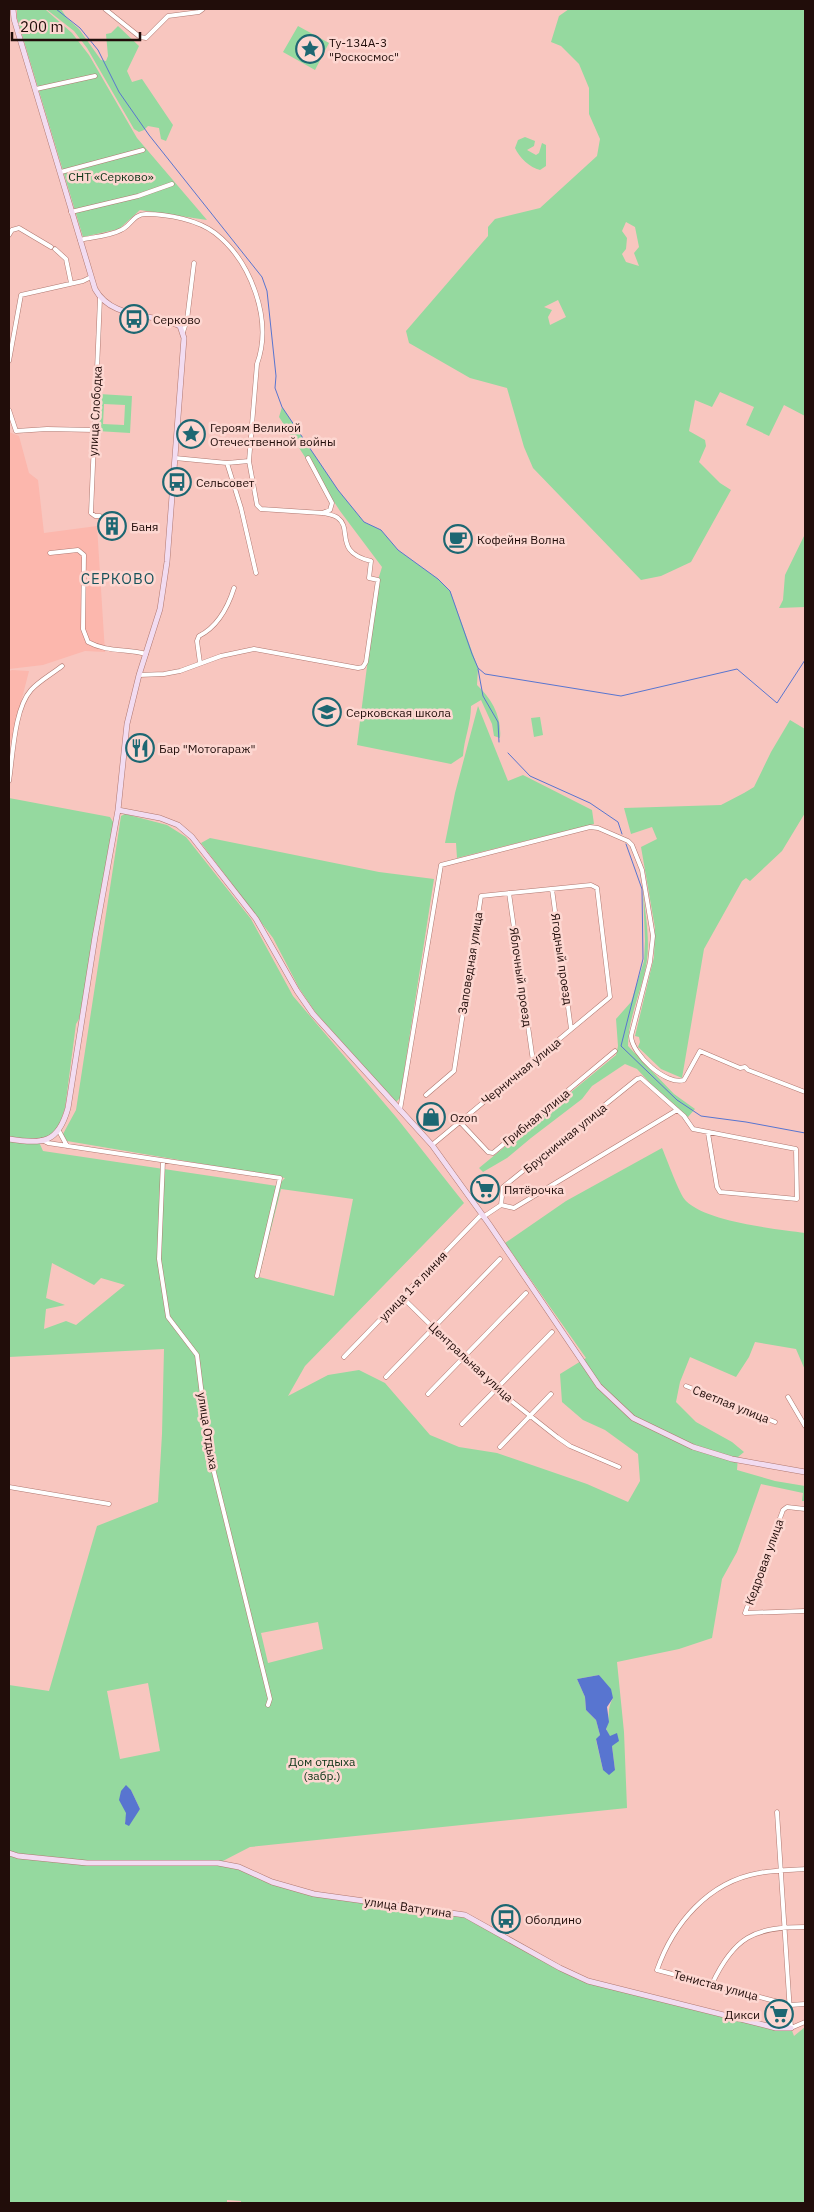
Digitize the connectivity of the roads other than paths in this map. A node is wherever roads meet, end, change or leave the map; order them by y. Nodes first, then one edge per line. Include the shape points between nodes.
1 (13, 9) edge
2 (105, 9) edge
3 (203, 9) edge
4 (96, 76) dead end
5 (36, 89) junction
6 (143, 150) dead end
7 (60, 172) junction
8 (172, 184) dead end
9 (71, 212) junction
10 (9, 235) edge
11 (80, 240) junction
12 (194, 263) dead end
13 (91, 277) junction
14 (71, 283) junction
15 (100, 298) junction
16 (184, 332) junction
17 (9, 361) edge
18 (9, 410) edge
19 (94, 430) junction
20 (175, 458) junction
21 (308, 458) dead end
22 (249, 461) junction
23 (227, 463) junction
24 (322, 513) junction
25 (100, 516) dead end
26 (50, 553) dead end
27 (256, 573) dead end
28 (234, 588) dead end
29 (146, 654) junction
30 (200, 663) junction
31 (62, 666) dead end
32 (139, 675) junction
33 (9, 781) edge
34 (118, 810) junction
35 (552, 889) junction
36 (509, 893) junction
37 (610, 998) joint
38 (572, 1030) junction
39 (615, 1051) dead end
40 (533, 1061) junction
41 (805, 1092) edge
42 (426, 1095) dead end
43 (400, 1110) junction
44 (677, 1110) junction
45 (460, 1122) junction
46 (59, 1132) junction
47 (708, 1133) junction
48 (9, 1139) edge
49 (42, 1140) junction
50 (432, 1145) junction
51 (67, 1146) junction
52 (163, 1161) junction
53 (501, 1205) junction
54 (482, 1216) junction
55 (500, 1259) dead end
56 (257, 1276) dead end
57 (526, 1294) dead end
58 (403, 1298) junction
59 (434, 1327) junction
60 (552, 1332) dead end
61 (344, 1357) dead end
62 (465, 1357) junction
63 (386, 1377) dead end
64 (686, 1386) dead end
65 (495, 1388) junction
66 (428, 1394) dead end
67 (551, 1394) dead end
68 (788, 1397) dead end
69 (530, 1415) junction
70 (775, 1422) dead end
71 (462, 1424) dead end
72 (805, 1426) edge
73 (500, 1447) dead end
74 (619, 1467) dead end
75 (805, 1472) edge
76 (9, 1487) edge
77 (109, 1504) dead end
78 (805, 1508) edge
79 (805, 1611) edge
80 (268, 1705) dead end
81 (777, 1812) dead end
82 (9, 1853) edge
83 (805, 1869) edge
84 (780, 1870) junction
85 (784, 1927) junction
86 (805, 1927) edge
87 (712, 1984) junction
88 (805, 2004) edge
89 (790, 2005) junction
90 (805, 2022) edge
91 (791, 2028) junction

1 - 5 street
2 - 3 street via 140,37 146,38 168,16
4 - 5 street
5 - 7 street
6 - 7 street
7 - 9 street
8 - 9 street
9 - 11 street
10 - 14 street via 19,228 53,248 66,259
11 - 13 street
11 - 22 street via 122,230 137,216 146,214 199,224 216,233 236,256 257,291 263,334 257,364
12 - 16 street
13 - 14 street
13 - 15 street
14 - 17 street via 22,295
15 - 16 street via 112,308 174,323
15 - 19 street, улица Слободка
16 - 20 street
18 - 19 street via 16,432
19 - 25 street, улица Слободка via 91,513
20 - 23 street
20 - 29 street via 166,571 160,609
21 - 24 street via 332,503 330,510
22 - 23 street
22 - 24 street via 261,510
23 - 27 street
24 - 30 street via 338,517 343,523 345,543 358,558 371,561 369,578 378,580 363,667 254,648
26 - 29 street via 78,550 84,555 84,629 88,642 100,648
28 - 30 street via 229,604 214,626 197,640
29 - 32 street
30 - 32 street via 164,674
31 - 33 street via 26,696 16,733
32 - 34 street via 127,724
34 - 43 street via 160,818 178,825 192,837 256,918 313,1014
34 - 46 street via 68,1108
35 - 36 street, Заповедная улица
35 - 37 street, Заповедная улица via 591,885 597,888
35 - 38 street, Ягодный проезд
36 - 40 street, Яблочный проезд
36 - 42 street, Заповедная улица via 481,896 454,1071
37 - 38 street, Черничная улица
38 - 40 street, Черничная улица
39 - 45 street, Грибная улица via 493,1153 488,1152
40 - 45 street, Черничная улица
41 - 43 street via 700,1051 684,1080 678,1082 666,1078 638,1055 631,1036 650,962 653,936 642,870 628,841 598,828 586,827 442,865
43 - 50 street
44 - 47 street via 693,1129
44 - 53 street via 514,1208
44 - 53 street, Брусничная улица via 641,1078 637,1079 503,1187
45 - 50 street, Черничная улица
46 - 49 street
46 - 51 street
47 - 47 street via 720,1192 797,1199 796,1149
48 - 49 street
49 - 51 street
50 - 54 street
51 - 52 street
52 - 56 street via 280,1178
52 - 80 street, улица Отдыха via 160,1259 168,1317 197,1355 209,1452 270,1699
53 - 54 street, улица 1-я линия
54 - 58 street, улица 1-я линия
54 - 75 street via 599,1386 634,1418 693,1447 732,1459
55 - 59 street
57 - 62 street
58 - 59 street, Центральная улица
58 - 61 street, улица 1-я линия
59 - 62 street, Центральная улица
59 - 63 street
60 - 65 street
62 - 65 street, Центральная улица
62 - 66 street
64 - 70 street, Светлая улица
65 - 69 street, Центральная улица
65 - 71 street
67 - 69 street
68 - 72 street
69 - 73 street
69 - 74 street, Центральная улица via 570,1446
76 - 77 street
78 - 79 street, Кедровая улица via 787,1507 782,1511 745,1613
81 - 84 street
82 - 91 street, улица Ватутина via 87,1862 218,1863 239,1867 272,1882 314,1894 465,1915 588,1981 765,2025
83 - 84 street
84 - 85 street
84 - 87 street, Тенистая улица via 733,1881 702,1901 677,1927 665,1947 657,1970
85 - 86 street
85 - 87 street via 763,1931 742,1942 723,1960
85 - 89 street
87 - 89 street, Тенистая улица
88 - 89 street, Тенистая улица
89 - 91 street
90 - 91 street

